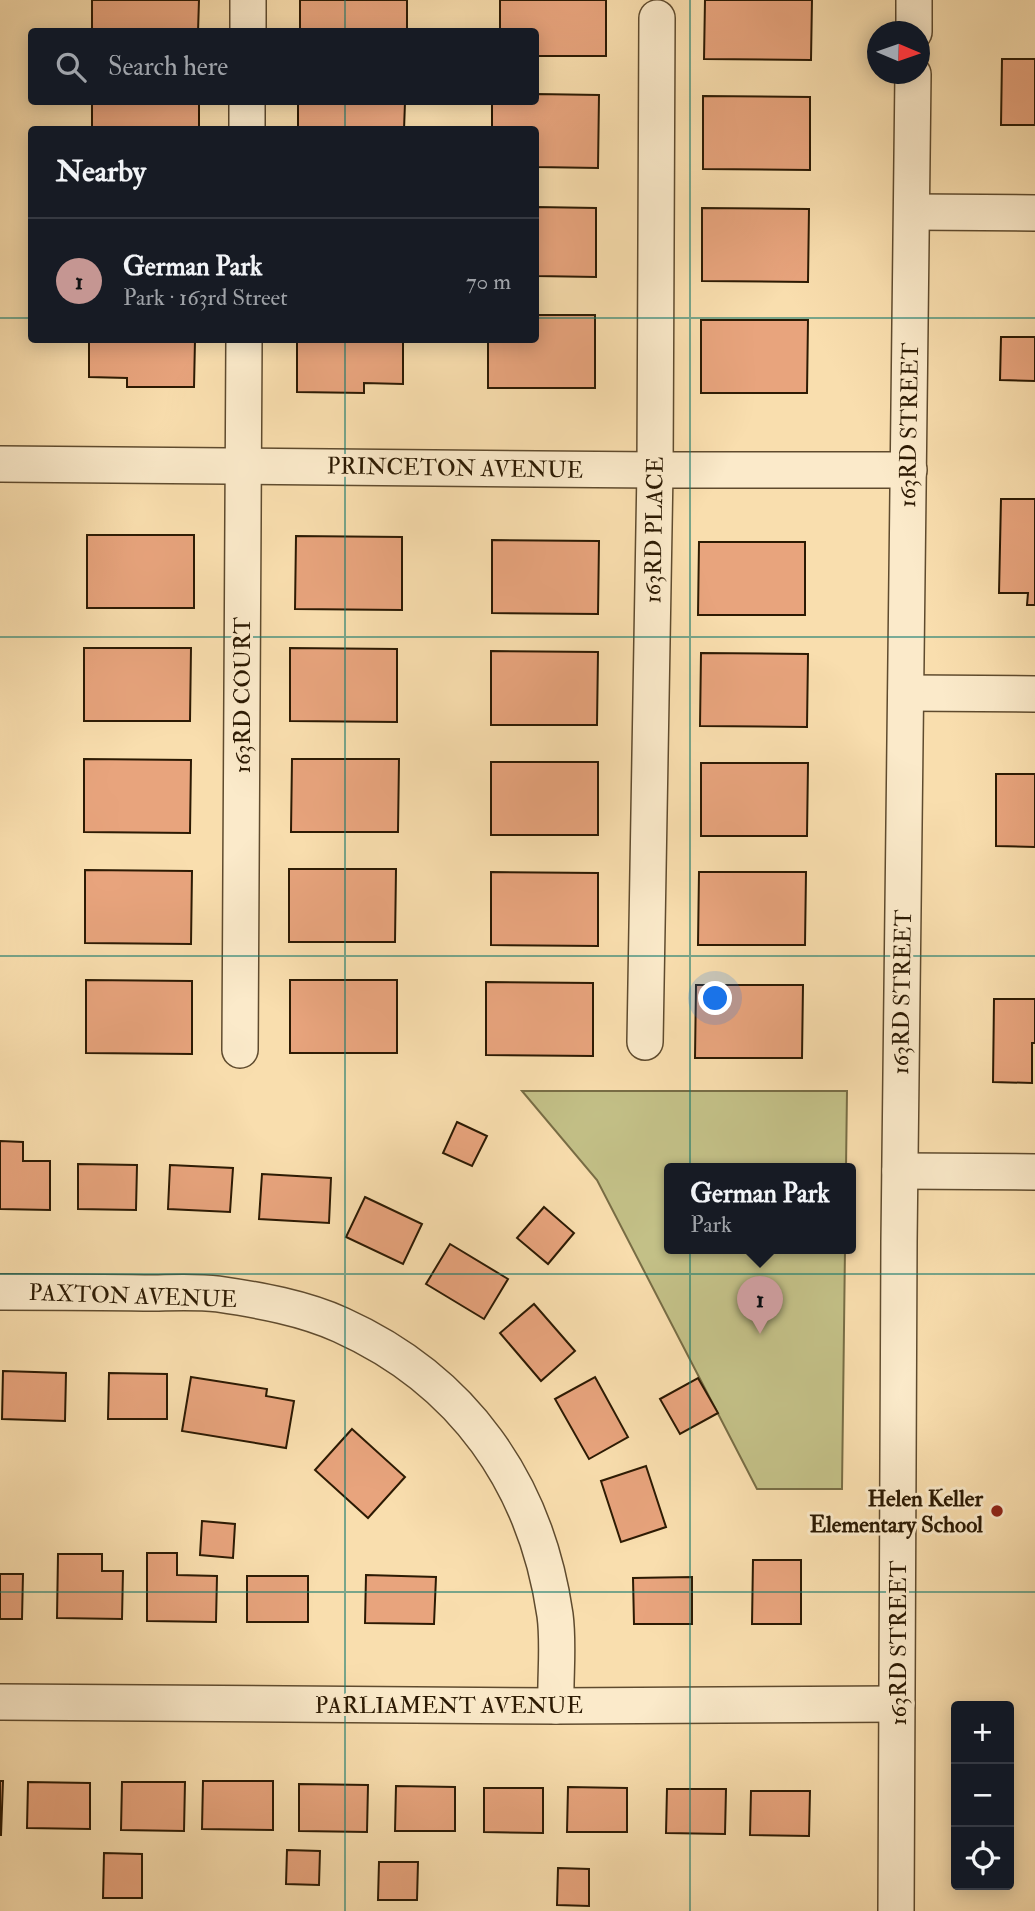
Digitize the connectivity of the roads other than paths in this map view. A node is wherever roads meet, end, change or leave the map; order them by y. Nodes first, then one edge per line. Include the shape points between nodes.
1 (248, 0) edge
2 (914, 0) edge
3 (657, 18) dead end
4 (914, 21) edge
5 (248, 28) edge
6 (913, 84) edge
7 (247, 105) edge
8 (247, 126) edge
9 (912, 212) junction
10 (1035, 213) edge
11 (244, 343) edge
12 (0, 464) edge
13 (243, 466) junction
14 (655, 470) junction
15 (909, 470) junction
16 (906, 693) junction
17 (1035, 694) edge
18 (645, 1042) dead end
19 (240, 1050) dead end
20 (900, 1171) junction
21 (1035, 1172) edge
22 (0, 1292) edge
23 (0, 1702) edge
24 (897, 1704) junction
25 (556, 1706) junction
26 (897, 1911) edge

1 - 5 street
2 - 4 street
3 - 14 street, 163RD PLACE
6 - 9 street, 163RD STREET
7 - 8 street
9 - 10 street
9 - 15 street, 163RD STREET
11 - 13 street, 163RD COURT
12 - 13 street, PRINCETON AVENUE
13 - 14 street, PRINCETON AVENUE
13 - 19 street, 163RD COURT
14 - 15 street, PRINCETON AVENUE
14 - 18 street, 163RD PLACE
15 - 16 street, 163RD STREET
16 - 17 street
16 - 20 street, 163RD STREET
20 - 21 street
20 - 24 street, 163RD STREET
22 - 25 street, PAXTON AVENUE via 215,1294 276,1304 340,1324 406,1361 439,1387 491,1444 512,1479 544,1563 555,1617
23 - 25 street, PARLIAMENT AVENUE
24 - 25 street, PARLIAMENT AVENUE
24 - 26 street, 163RD STREET

